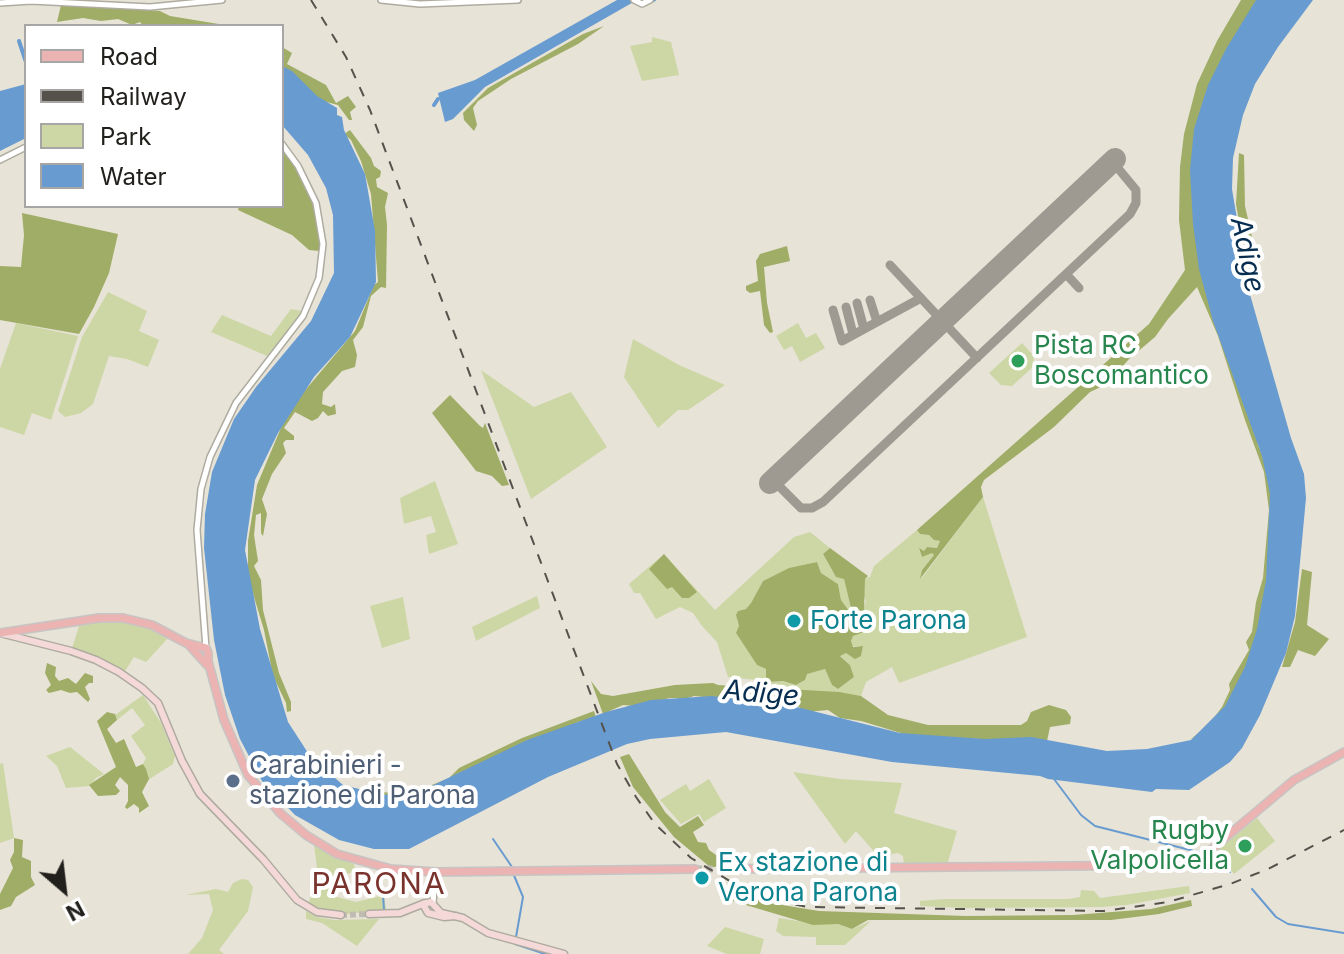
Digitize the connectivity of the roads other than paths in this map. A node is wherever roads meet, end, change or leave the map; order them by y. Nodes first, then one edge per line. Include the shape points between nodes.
1 (222, 0) edge
2 (381, 0) edge
3 (518, 0) edge
4 (650, 0) edge
5 (635, 1) edge
6 (0, 3) edge
7 (284, 147) edge
8 (24, 148) edge
9 (0, 160) edge
10 (2, 633) edge
11 (202, 651) junction
12 (147, 693) junction
13 (1344, 752) edge
14 (179, 754) junction
15 (691, 869) tunnel mouth
16 (724, 869) tunnel mouth
17 (435, 872) junction
18 (429, 907) junction
19 (369, 914) tunnel mouth
20 (341, 915) tunnel mouth
21 (564, 954) edge

1 - 6 street via 155,7
2 - 3 street
4 - 5 street
7 - 11 street via 316,203 323,244 319,278 303,316 236,403 210,457 197,530 206,636
8 - 9 street
10 - 11 main road via 115,618 152,625
10 - 12 main road via 96,660
11 - 17 main road via 230,736 248,775 274,808 337,854 391,869
12 - 14 main road
12 - 14 main road via 158,703
13 - 16 main road via 1294,780 1203,856 1178,866
14 - 20 main road via 200,794 297,900 317,912
15 - 17 main road
17 - 18 street
18 - 19 main road
18 - 21 main road via 498,936

